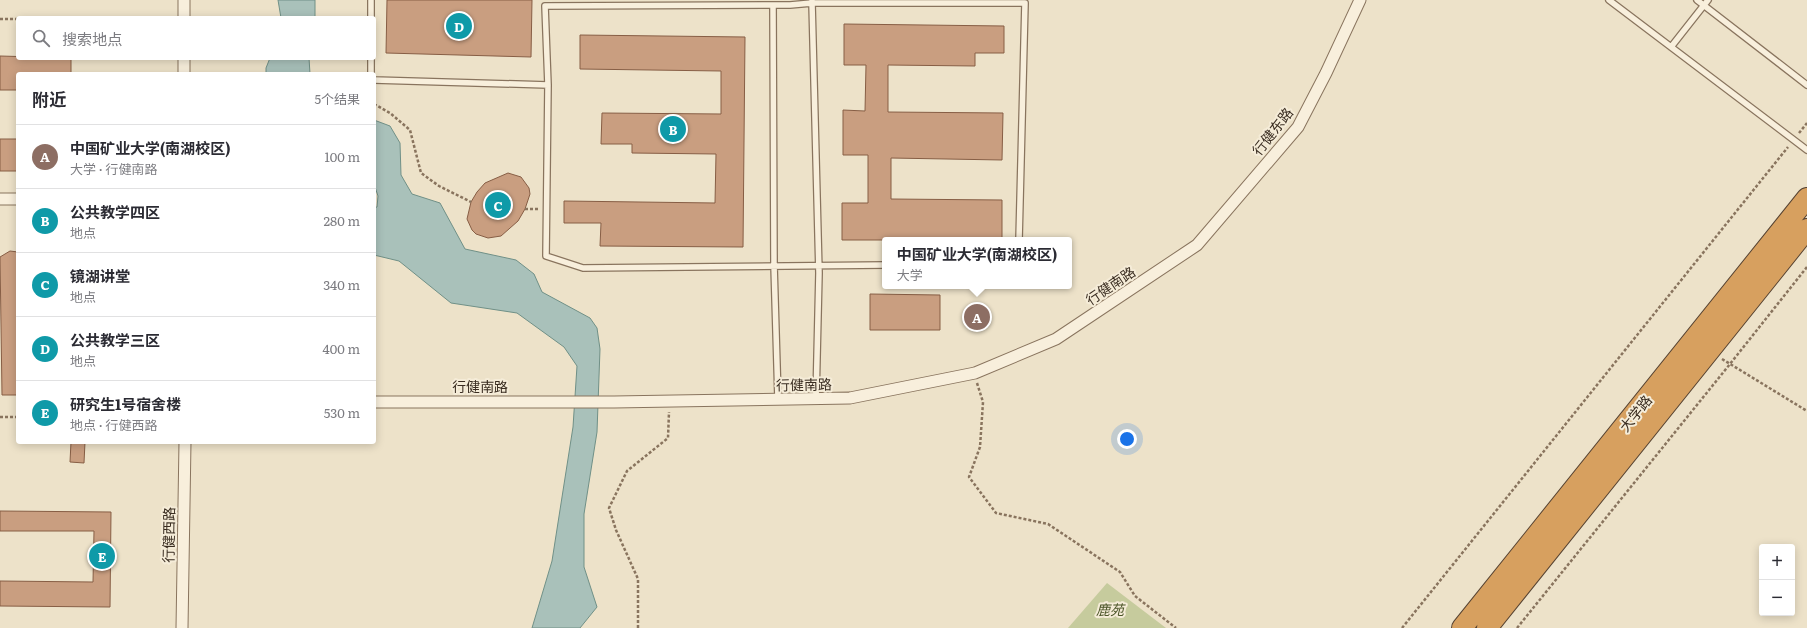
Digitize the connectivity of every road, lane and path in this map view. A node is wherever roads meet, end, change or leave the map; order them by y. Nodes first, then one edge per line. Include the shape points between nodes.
1 (184, 0) edge
2 (371, 0) edge
3 (1360, 0) edge
4 (1609, 0) edge
5 (1697, 0) edge
6 (1708, 0) edge
7 (812, 2) edge
8 (593, 3) edge
9 (693, 3) edge
10 (773, 5) junction
11 (1704, 6) junction
12 (184, 16) edge
13 (371, 16) edge
14 (0, 19) edge
15 (16, 19) edge
16 (1670, 47) junction
17 (184, 60) edge
18 (371, 60) edge
19 (184, 72) edge
20 (371, 72) edge
21 (376, 80) edge
22 (548, 85) junction
23 (1807, 85) edge
24 (376, 105) edge
25 (1807, 123) edge
26 (1793, 140) junction
27 (1807, 150) edge
28 (1807, 198) edge
29 (0, 199) edge
30 (16, 199) edge
31 (471, 202) dead end
32 (1807, 229) edge
33 (1019, 237) edge
34 (1197, 245) joint
35 (774, 265) junction
36 (818, 265) junction
37 (882, 265) edge
38 (1807, 266) edge
39 (1709, 351) junction
40 (1730, 364) junction
41 (975, 373) junction
42 (778, 399) junction
43 (816, 399) junction
44 (376, 402) edge
45 (669, 406) dead end
46 (1807, 411) edge
47 (0, 417) edge
48 (16, 417) edge
49 (185, 444) edge
50 (182, 628) edge
51 (638, 628) edge
52 (1176, 628) edge
53 (1402, 628) edge
54 (1462, 628) edge
55 (1487, 628) edge
56 (1517, 628) edge

1 - 12 street
2 - 13 lane
3 - 34 street, 行健东路 via 1298,127
4 - 16 lane
5 - 11 lane
6 - 11 lane
7 - 10 lane
7 - 33 lane via 1025,3
7 - 36 lane
8 - 9 lane
8 - 22 lane via 545,6
9 - 10 lane
10 - 35 lane
11 - 16 lane
11 - 23 lane
14 - 15 path
16 - 26 lane
17 - 19 street
18 - 20 lane
21 - 22 lane
22 - 35 lane via 546,256 584,268
24 - 31 path via 410,130 421,173 439,186
25 - 26 path
26 - 27 lane
26 - 53 path
28 - 54 highway, 大学路
29 - 30 street
32 - 39 highway, 大学路
34 - 41 street, 行健南路 via 1056,339
35 - 36 lane
35 - 42 lane
36 - 37 lane
36 - 43 lane
38 - 40 path
39 - 40 path
39 - 55 highway, 大学路
40 - 46 path
40 - 56 path
41 - 43 street, 行健南路 via 850,398
41 - 52 path via 983,402 980,447 970,477 996,513 1048,524 1120,572 1135,596
42 - 43 street, 行健南路
42 - 44 street, 行健南路
45 - 51 path via 668,438 627,471 609,508 638,580
47 - 48 path
49 - 50 street, 行健西路

